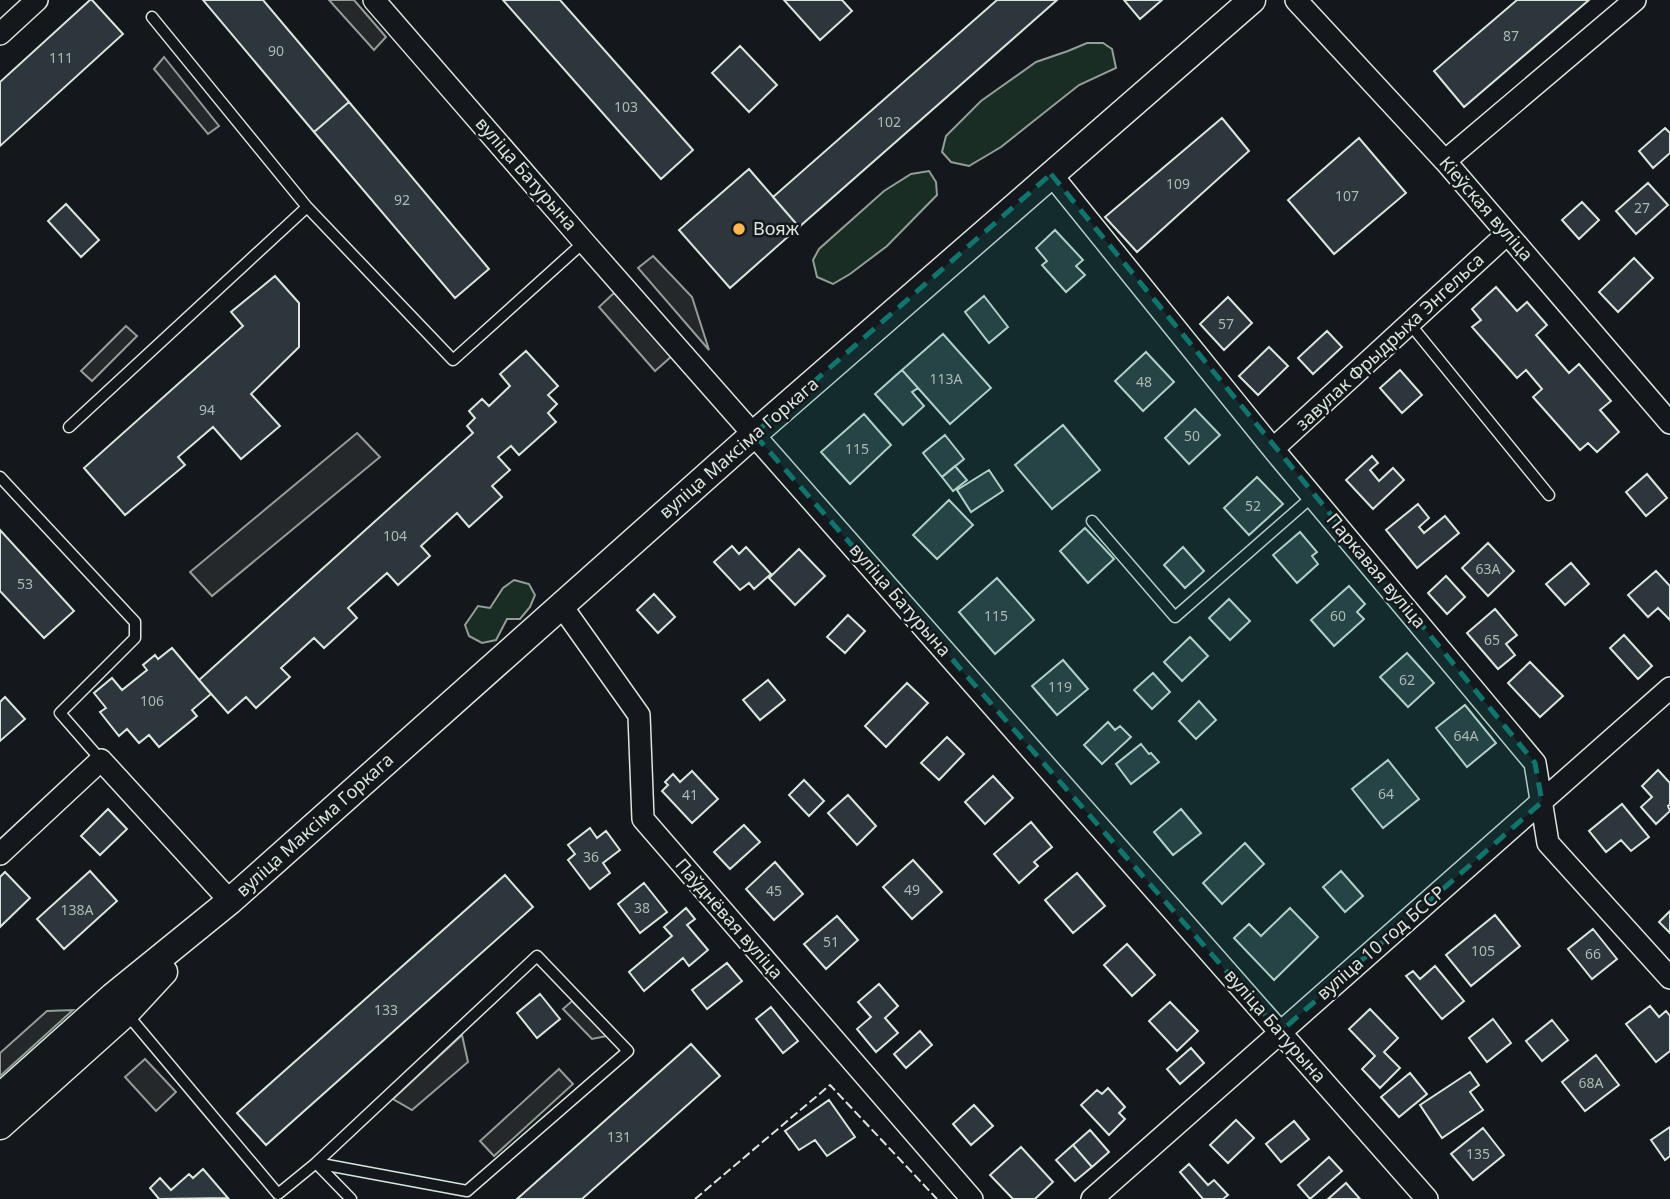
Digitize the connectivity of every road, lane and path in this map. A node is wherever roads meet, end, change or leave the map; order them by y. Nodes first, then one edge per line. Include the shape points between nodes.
1 (37, 0) edge
2 (374, 0) edge
3 (1252, 0) edge
4 (1296, 0) edge
5 (1635, 0) edge
6 (152, 17) dead end
7 (0, 34) edge
8 (1445, 161) junction
9 (1051, 174) junction
10 (307, 207) junction
11 (1507, 234) junction
12 (584, 242) junction
13 (1410, 324) junction
14 (1670, 424) edge
15 (69, 427) dead end
16 (754, 434) junction
17 (1273, 449) junction
18 (0, 477) edge
19 (1549, 495) dead end
20 (1313, 496) junction
21 (1092, 522) dead end
22 (561, 605) junction
23 (1670, 688) edge
24 (101, 760) junction
25 (1542, 802) junction
26 (0, 854) edge
27 (230, 901) junction
28 (1670, 978) edge
29 (120, 1004) junction
30 (1280, 1032) junction
31 (0, 1097) edge
32 (0, 1126) edge
33 (316, 1163) junction
34 (351, 1199) edge
35 (972, 1199) edge
36 (1092, 1199) edge
37 (1427, 1199) edge

1 - 7 street
2 - 12 street, вуліца Батурына
3 - 9 street, вуліца Максіма Горкага
4 - 8 street, Кіеўская вуліца
5 - 8 street
6 - 10 lane
8 - 11 street, Кіеўская вуліца
9 - 16 street, вуліца Максіма Горкага
9 - 17 street, Паркавая вуліца
10 - 12 lane via 453,360
10 - 15 lane
11 - 13 street, завулак Фрыдрыха Энгельса
11 - 14 street, Кіеўская вуліца
12 - 16 street, вуліца Батурына
13 - 17 street, завулак Фрыдрыха Энгельса
13 - 19 lane
16 - 22 street, вуліца Максіма Горкага
16 - 30 street, вуліца Батурына
17 - 20 street, Паркавая вуліца
18 - 24 lane via 135,622 135,638 60,713
20 - 21 lane via 1175,617
20 - 25 street, Паркавая вуліца via 1535,763
22 - 27 street, вуліца Максіма Горкага
22 - 35 street, Паўднёвая вуліца via 639,715 643,819
23 - 25 street, вуліца 10 год БССР
24 - 26 street
24 - 27 street
25 - 28 street, Паркавая вуліца via 1548,843
25 - 30 street, вуліца 10 год БССР
27 - 29 street, вуліца Максіма Горкага
29 - 31 street, вуліца Максіма Горкага
29 - 32 street, вуліца Максіма Горкага
29 - 33 lane via 278,1194
30 - 36 street, вуліца 10 год БССР
30 - 37 street, вуліца Батурына
33 - 33 lane via 467,1191 628,1051 537,956
33 - 34 lane

